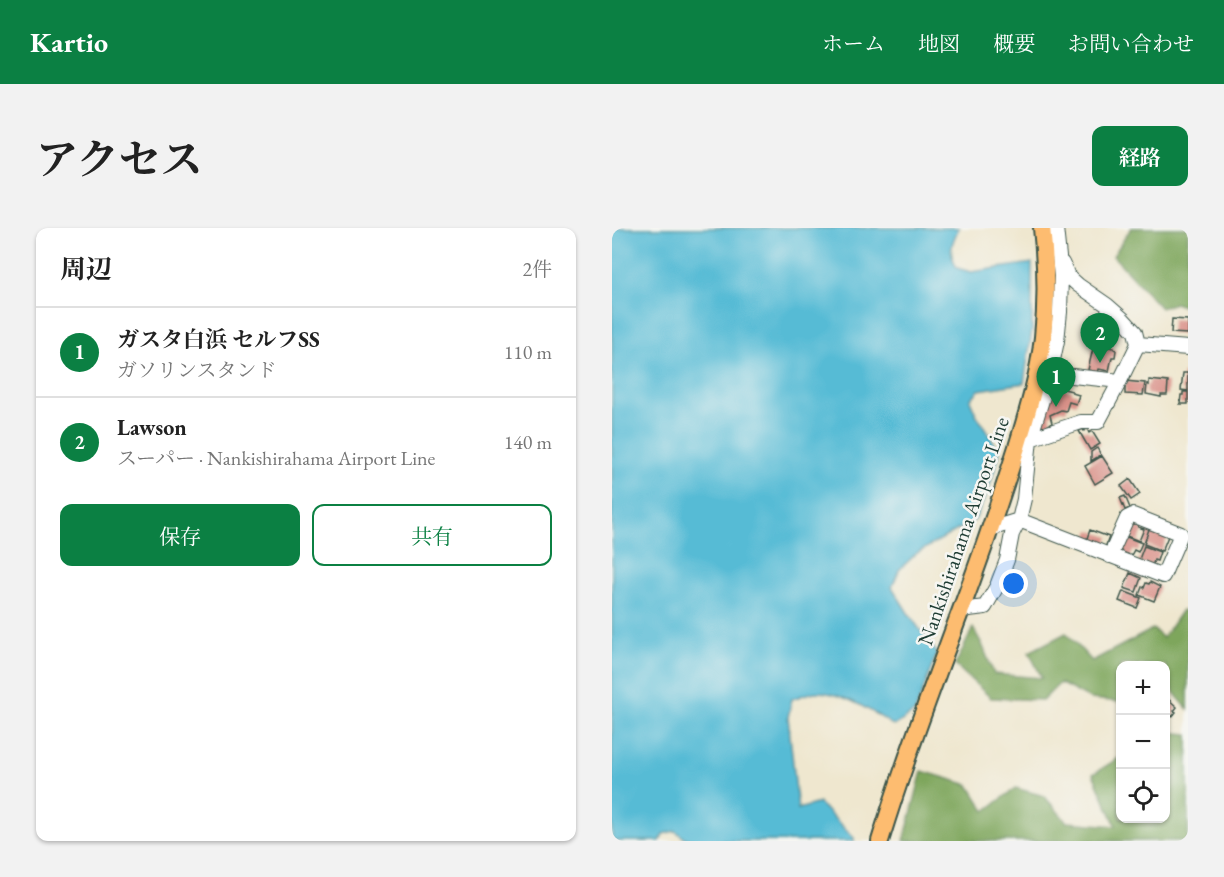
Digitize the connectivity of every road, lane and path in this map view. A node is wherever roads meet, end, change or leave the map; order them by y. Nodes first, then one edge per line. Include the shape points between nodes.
1 (1042, 228) edge
2 (1056, 228) edge
3 (1059, 258) junction
4 (1078, 285) junction
5 (1061, 289) junction
6 (1138, 344) junction
7 (1188, 348) edge
8 (1044, 373) junction
9 (1120, 381) junction
10 (1030, 439) junction
11 (1019, 520) junction
12 (990, 529) junction
13 (1110, 556) junction
14 (961, 610) junction
15 (880, 841) edge

1 - 8 main road, Nankishirahama Airport Line via 1046,295
2 - 3 street
3 - 4 street
3 - 5 street
4 - 5 street
4 - 6 street via 1123,318 1135,332
5 - 8 street via 1058,335
6 - 7 street
6 - 9 street
8 - 9 street
8 - 10 street
8 - 12 main road, Nankishirahama Airport Line
9 - 10 street via 1098,422 1082,422
10 - 11 street
11 - 12 street
11 - 13 street
11 - 14 street via 997,586 985,607
12 - 14 main road, Nankishirahama Airport Line
13 - 13 street via 1162,576 1181,534 1133,515 1126,518
14 - 15 main road, Nankishirahama Airport Line

